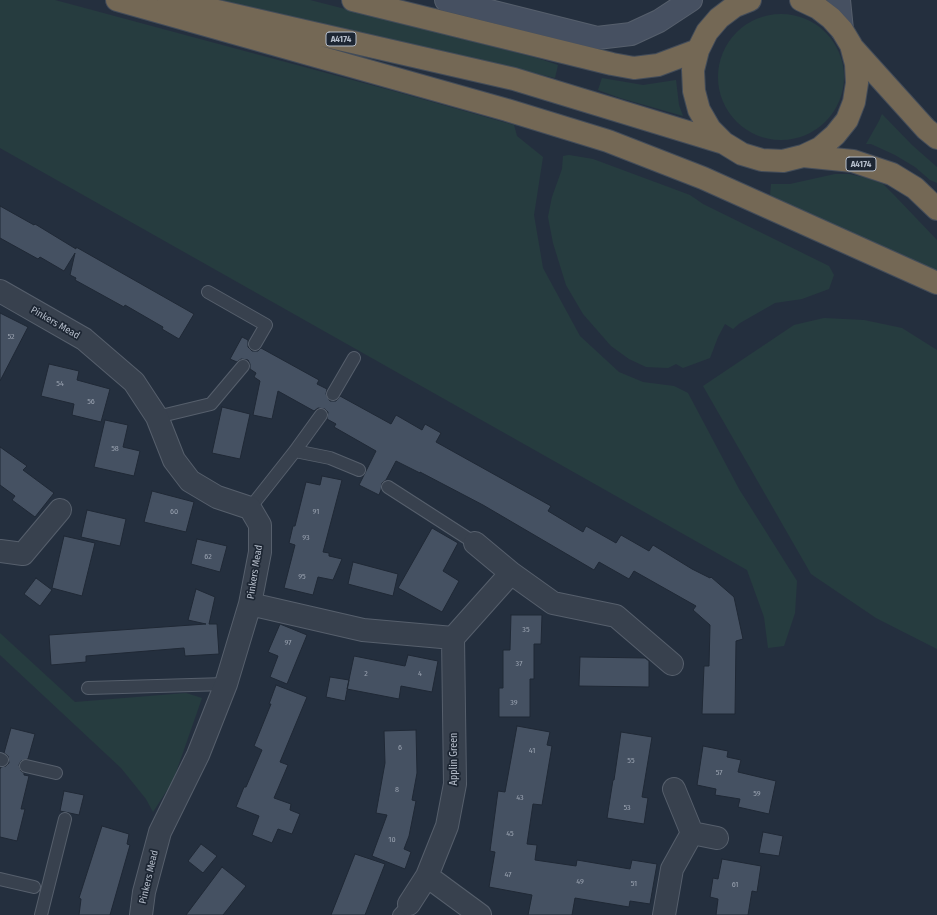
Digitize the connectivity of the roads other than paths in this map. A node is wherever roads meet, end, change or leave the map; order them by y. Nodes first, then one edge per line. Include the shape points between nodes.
1 (117, 0) edge
2 (169, 0) edge
3 (353, 0) edge
4 (446, 0) edge
5 (691, 0) edge
6 (750, 0) edge
7 (801, 0) edge
8 (839, 0) edge
9 (846, 38) junction
10 (698, 50) junction
11 (937, 138) edge
12 (724, 143) junction
13 (803, 156) junction
14 (937, 209) edge
15 (937, 284) edge
16 (0, 291) edge
17 (208, 292) dead end
18 (255, 344) dead end
19 (354, 358) dead end
20 (243, 366) dead end
21 (333, 394) dead end
22 (320, 415) dead end
23 (157, 417) junction
24 (296, 451) junction
25 (359, 470) dead end
26 (388, 487) dead end
27 (250, 508) junction
28 (60, 510) dead end
29 (476, 543) joint
30 (0, 551) edge
31 (511, 573) junction
32 (250, 604) junction
33 (453, 638) junction
34 (672, 664) dead end
35 (226, 684) junction
36 (88, 688) dead end
37 (26, 766) dead end
38 (56, 773) dead end
39 (674, 789) dead end
40 (64, 818) dead end
41 (692, 833) junction
42 (717, 838) dead end
43 (427, 876) junction
44 (0, 879) edge
45 (34, 887) dead end
46 (404, 910) edge
47 (41, 915) edge
48 (141, 915) edge
49 (480, 915) edge
50 (664, 915) edge

1 - 15 highway via 608,141 703,178
2 - 12 highway, A4174 via 514,79
3 - 10 highway via 634,68 658,65
4 - 5 main road via 597,38 631,34 659,21
6 - 10 highway via 735,6 719,18 707,32
7 - 9 highway via 831,18
8 - 9 main road
9 - 11 highway via 926,129
9 - 13 highway via 856,64 854,102 847,120 835,135 820,148
10 - 12 highway via 693,70 694,91 699,110 710,129
12 - 13 highway via 742,154 762,160 783,161
13 - 14 highway, A4174 via 853,161 892,174 915,188
16 - 23 street, Pinkers Mead via 84,339 134,382
17 - 18 lane via 266,325
19 - 21 lane
20 - 23 lane via 212,404
22 - 24 lane
23 - 27 street, Pinkers Mead via 174,460 190,481 217,497
24 - 25 lane via 330,458
24 - 27 lane
26 - 29 lane
27 - 32 street, Pinkers Mead via 260,525 260,552
28 - 30 street via 23,554
29 - 31 street
31 - 33 street
31 - 34 street via 552,604 616,616
32 - 33 street via 364,630
32 - 35 street, Pinkers Mead
33 - 43 street, Applin Green via 455,784 447,826
35 - 36 lane
35 - 48 street, Pinkers Mead via 198,756 160,832 144,892
37 - 38 lane
39 - 41 street
40 - 47 lane
41 - 42 street
41 - 50 street via 672,869
43 - 46 street, Applin Green
43 - 49 street
44 - 45 lane

